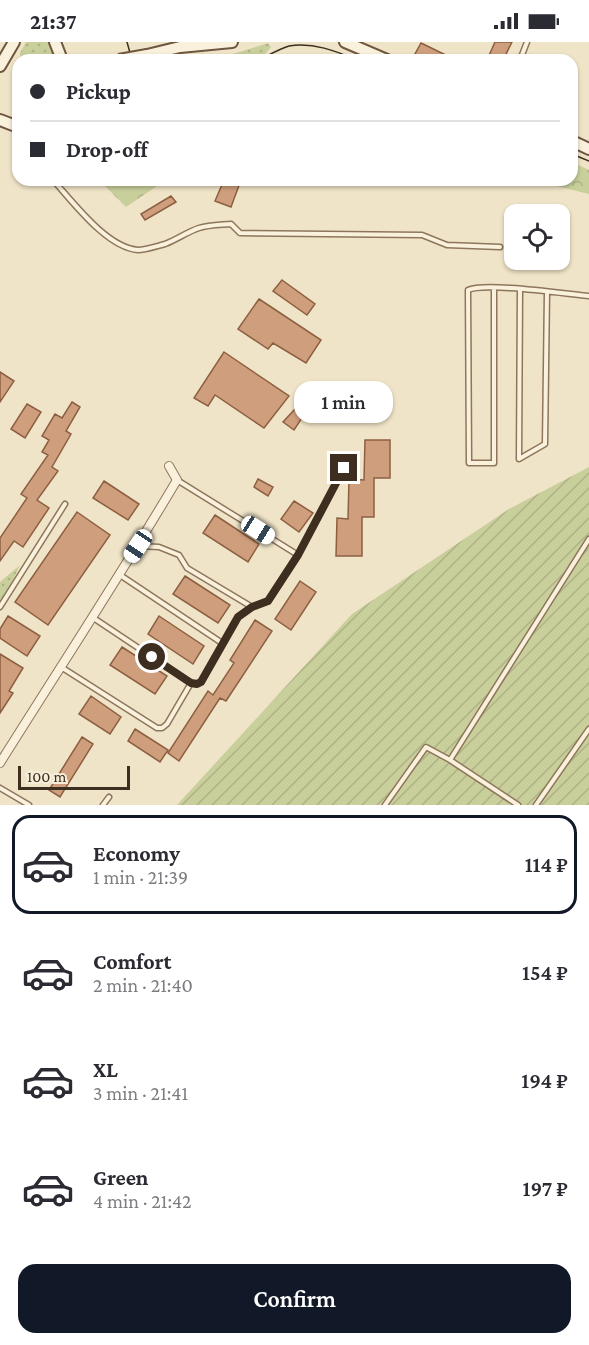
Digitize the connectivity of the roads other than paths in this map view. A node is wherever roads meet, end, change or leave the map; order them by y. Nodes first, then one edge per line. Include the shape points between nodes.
1 (14, 42) edge
2 (232, 42) edge
3 (345, 42) edge
4 (183, 45) edge
5 (151, 54) edge
6 (373, 54) edge
7 (0, 66) edge
8 (58, 186) edge
9 (500, 247) dead end
10 (494, 288) junction
11 (520, 290) junction
12 (547, 292) junction
13 (589, 296) edge
14 (169, 466) dead end
15 (344, 468) dead end
16 (177, 480) junction
17 (65, 504) dead end
18 (589, 539) edge
19 (138, 546) junction
20 (298, 555) junction
21 (119, 574) junction
22 (0, 607) edge
23 (252, 607) junction
24 (92, 617) junction
25 (222, 643) junction
26 (60, 666) junction
27 (191, 683) junction
28 (589, 729) edge
29 (450, 760) junction
30 (0, 763) edge
31 (0, 788) edge
32 (109, 797) dead end
33 (29, 805) edge
34 (103, 805) edge
35 (385, 805) edge
36 (518, 805) edge
37 (536, 805) edge

1 - 7 main road
2 - 4 main road
3 - 6 main road
4 - 5 main road, bridge
8 - 9 lane via 108,239 139,250 164,244 198,228 231,224 240,233 422,235 447,245
10 - 10 lane via 468,290 469,462 494,463
10 - 11 lane
11 - 12 lane
11 - 12 lane via 519,459 545,444
12 - 13 lane
14 - 16 street
15 - 20 lane
16 - 19 street
16 - 20 lane
17 - 22 lane
18 - 29 lane
19 - 21 street
19 - 23 lane via 179,555 187,567
20 - 23 lane via 268,601
21 - 24 street
21 - 25 lane
23 - 25 lane via 238,617
24 - 26 street
24 - 27 lane
25 - 27 lane via 201,682
26 - 27 lane via 157,728 167,724
26 - 30 street
28 - 37 lane
29 - 35 lane via 426,747
29 - 36 lane
31 - 33 lane
32 - 34 lane

